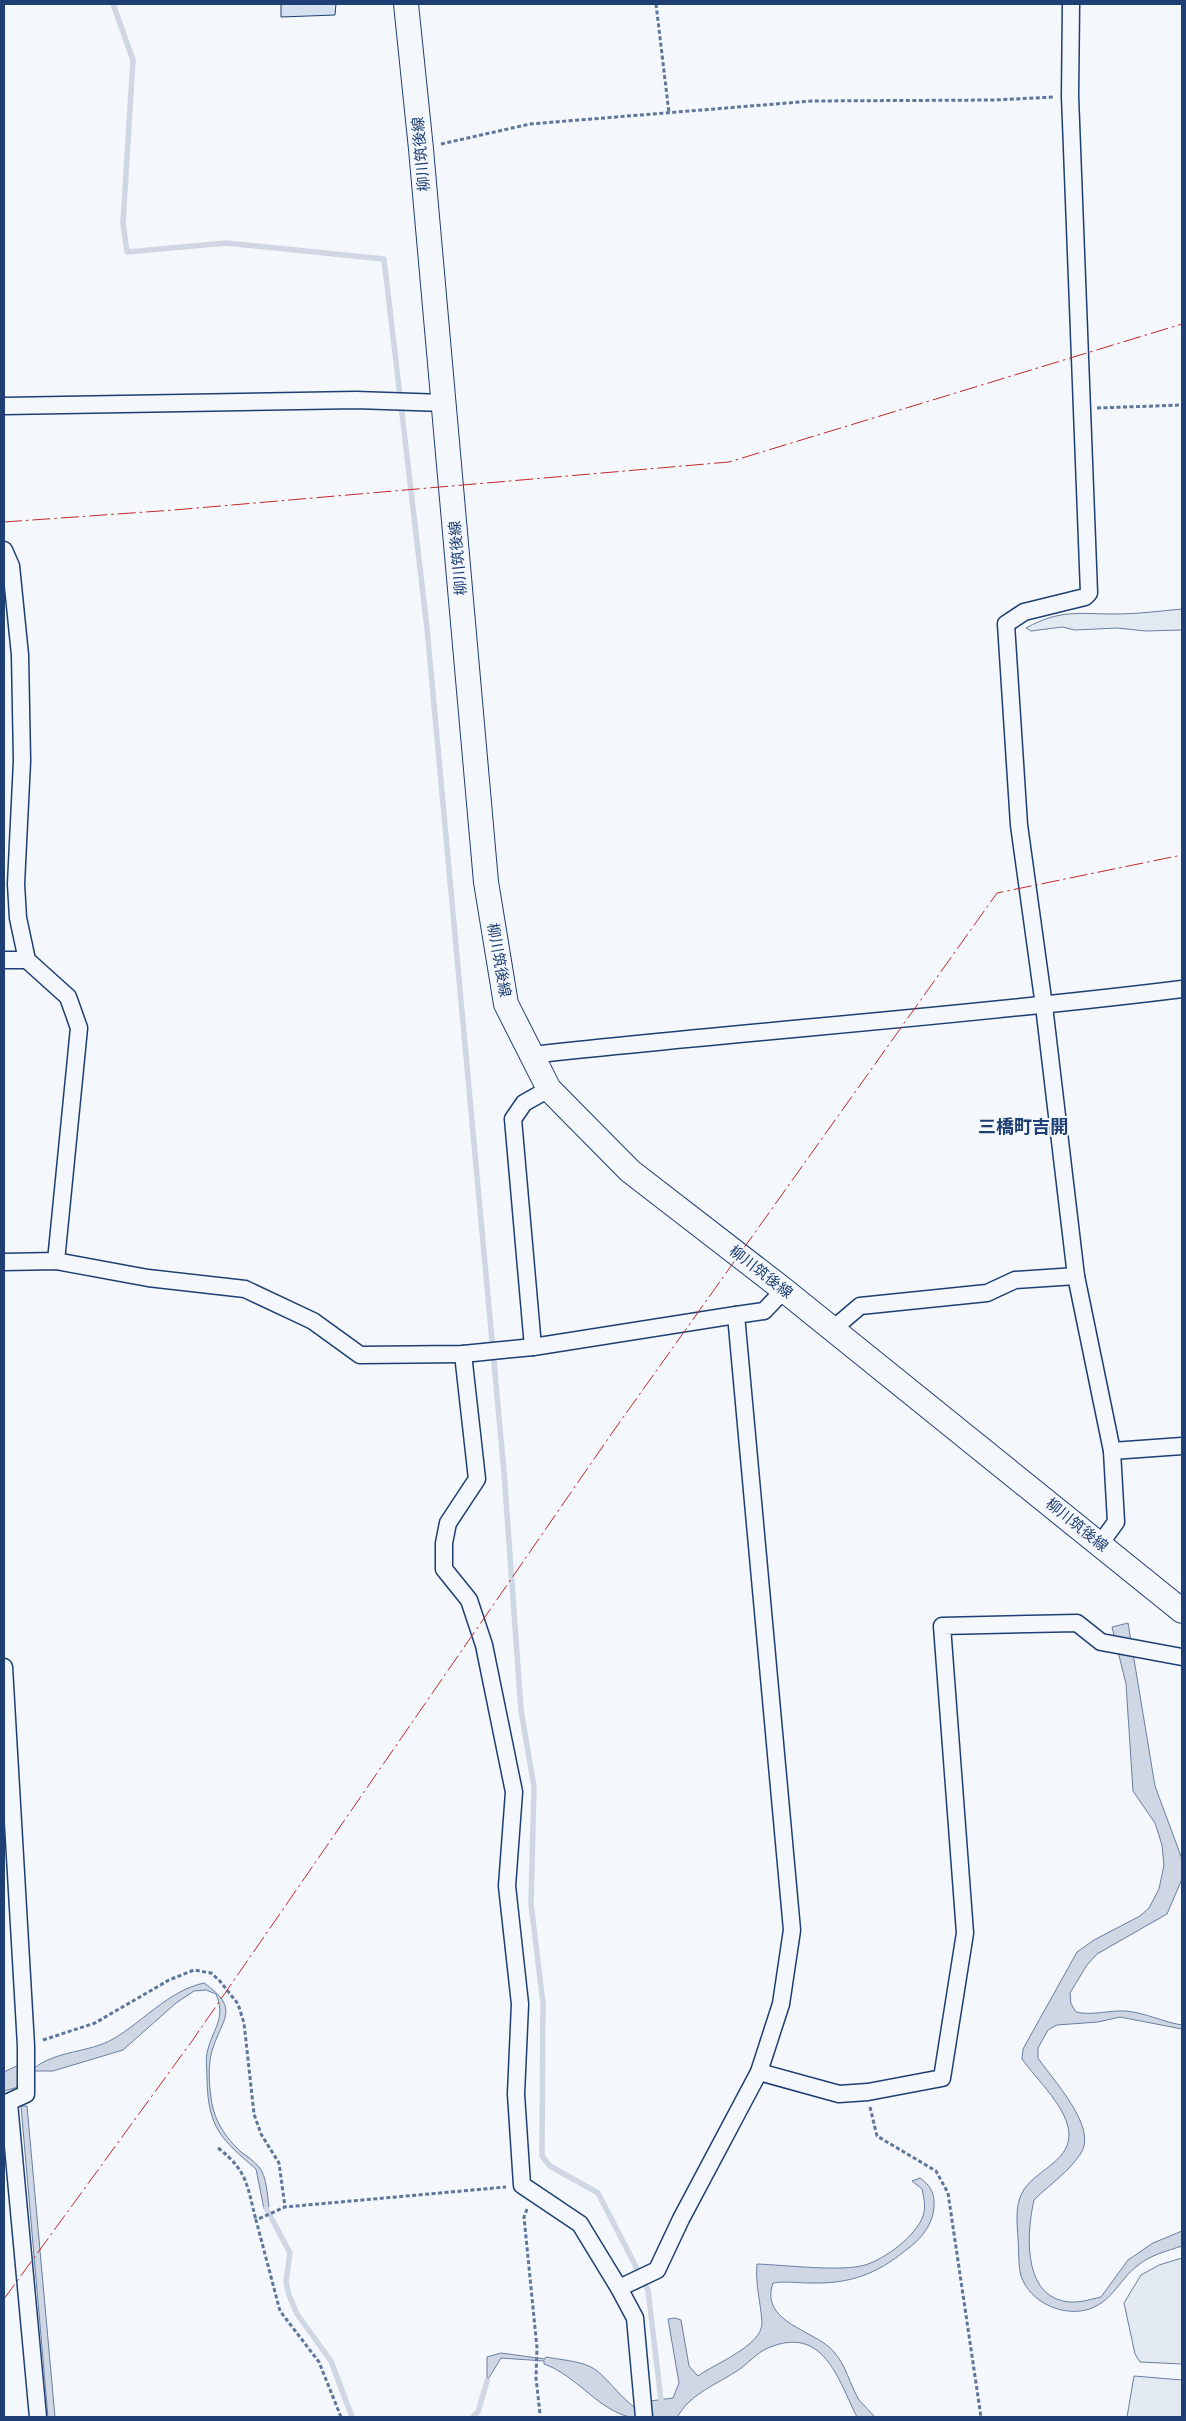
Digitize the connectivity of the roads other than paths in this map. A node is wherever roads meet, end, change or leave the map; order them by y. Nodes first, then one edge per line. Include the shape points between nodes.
1 (406, 4) edge
2 (1070, 4) edge
3 (444, 403) junction
4 (4, 406) edge
5 (4, 550) edge
6 (4, 960) edge
7 (27, 960) junction
8 (1182, 988) edge
9 (1044, 1006) junction
10 (531, 1054) junction
11 (549, 1089) junction
12 (56, 1261) junction
13 (4, 1262) edge
14 (1076, 1276) junction
15 (784, 1290) junction
16 (736, 1315) junction
17 (833, 1329) junction
18 (533, 1347) junction
19 (463, 1354) junction
20 (1182, 1446) edge
21 (1112, 1451) junction
22 (1100, 1544) junction
23 (1180, 1610) edge
24 (1182, 1657) edge
25 (4, 1667) edge
26 (759, 2072) junction
27 (6, 2104) edge
28 (619, 2288) junction
29 (38, 2417) edge
30 (644, 2417) edge

1 - 3 main road, 柳川筑後線
2 - 9 street via 1070,96 1089,593 1085,597 1024,612 1006,624 1019,826
3 - 4 street via 356,400
3 - 10 main road, 柳川筑後線 via 486,882 506,1004
5 - 7 street via 11,566 20,655 22,761 16,884 18,918
6 - 7 street
7 - 12 street via 68,997 79,1028
8 - 9 street
9 - 10 street
9 - 14 street
10 - 11 main road, 柳川筑後線
11 - 15 main road, 柳川筑後線 via 630,1171
11 - 18 street via 524,1103 512,1119
12 - 13 street
12 - 19 street via 148,1278 245,1289 313,1321 360,1355
14 - 17 street via 1015,1280 987,1293 860,1306
14 - 21 street
15 - 16 street via 764,1311
15 - 17 main road, 柳川筑後線
16 - 18 street
16 - 26 street via 792,1930 782,2004
17 - 22 main road, 柳川筑後線
18 - 19 street
19 - 28 street via 477,1478 448,1522 444,1570 469,1600 484,1645 514,1792 507,1886 520,2004 516,2094 527,2188 580,2224
20 - 21 street
21 - 22 street via 1116,1522
22 - 23 main road, 柳川筑後線
24 - 26 street via 1101,1642 1077,1623 942,1626 965,1933 942,2078 839,2094
25 - 27 street via 26,2046 26,2094
26 - 28 street via 657,2270
27 - 29 street
28 - 30 street via 635,2318

